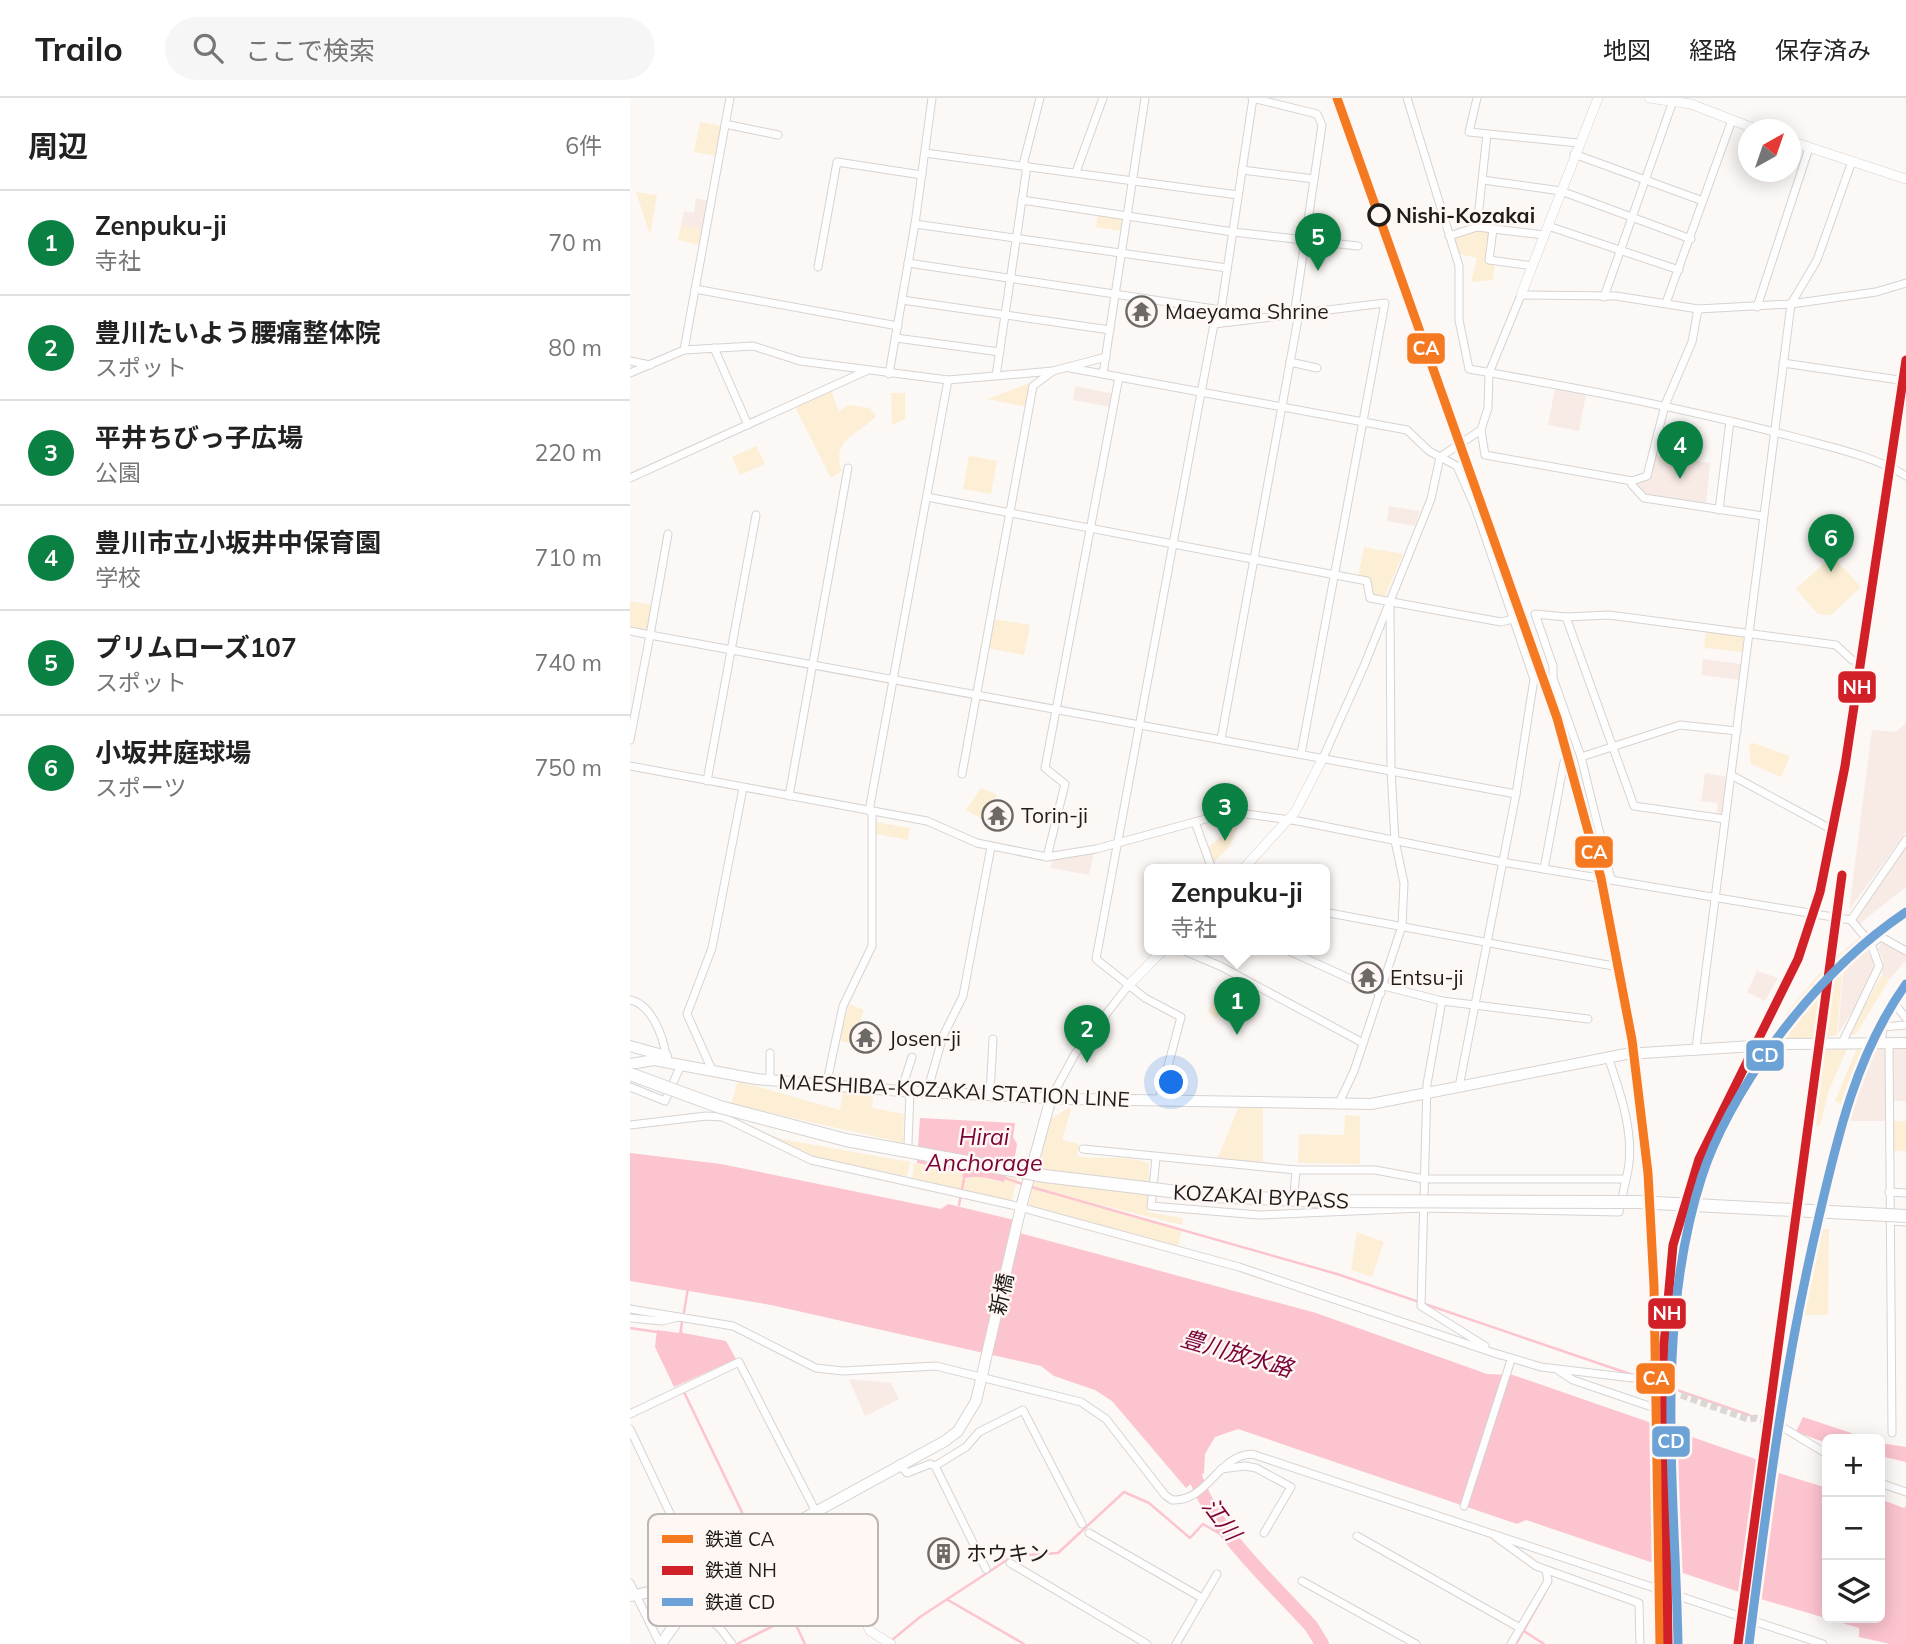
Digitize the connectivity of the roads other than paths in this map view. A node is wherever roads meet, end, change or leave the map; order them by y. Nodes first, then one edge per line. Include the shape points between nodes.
1 (730, 98) edge
2 (932, 98) edge
3 (1040, 98) edge
4 (1103, 98) edge
5 (1145, 98) edge
6 (1253, 98) edge
7 (1408, 98) edge
8 (1477, 98) edge
9 (1598, 98) edge
10 (1648, 98) edge
11 (1673, 101) junction
12 (1732, 120) junction
13 (1738, 122) edge
14 (725, 124) junction
15 (1487, 134) junction
16 (778, 135) dead end
17 (1578, 143) junction
18 (1801, 145) edge
19 (1809, 148) junction
20 (925, 153) junction
21 (1574, 154) junction
22 (1851, 163) junction
23 (1025, 166) junction
24 (1242, 170) junction
25 (1076, 172) junction
26 (922, 175) junction
27 (1133, 179) junction
28 (1314, 179) junction
29 (1906, 179) edge
30 (1483, 180) junction
31 (1645, 180) junction
32 (1561, 191) junction
33 (1238, 195) junction
34 (1022, 200) junction
35 (1703, 201) junction
36 (1128, 216) junction
37 (1632, 218) junction
38 (915, 224) junction
39 (1477, 227) junction
40 (1493, 229) junction
41 (1546, 230) junction
42 (1233, 232) junction
43 (1449, 236) junction
44 (1691, 239) junction
45 (1017, 240) junction
46 (1305, 240) junction
47 (1359, 246) dead end
48 (1621, 248) junction
49 (1122, 254) junction
50 (908, 263) junction
51 (1533, 266) junction
52 (818, 267) dead end
53 (1227, 268) junction
54 (1679, 270) junction
55 (1011, 278) junction
56 (1906, 283) edge
57 (695, 289) junction
58 (1116, 294) junction
59 (1521, 295) junction
60 (1604, 297) junction
61 (902, 300) junction
62 (1666, 303) junction
63 (1791, 303) junction
64 (1757, 307) junction
65 (1698, 309) junction
66 (1221, 310) junction
67 (1006, 314) junction
68 (1296, 314) junction
69 (1214, 324) junction
70 (898, 326) junction
71 (1110, 330) junction
72 (896, 338) junction
73 (714, 348) junction
74 (684, 350) junction
75 (1000, 352) junction
76 (1106, 357) junction
77 (630, 361) edge
78 (1290, 362) junction
79 (1783, 363) junction
80 (651, 365) junction
81 (1066, 367) junction
82 (1317, 368) dead end
83 (867, 371) junction
84 (1053, 371) junction
85 (630, 373) edge
86 (1489, 373) junction
87 (889, 374) junction
88 (1103, 374) junction
89 (996, 376) junction
90 (1119, 377) junction
91 (948, 380) junction
92 (1906, 381) edge
93 (1201, 393) junction
94 (1665, 405) junction
95 (1281, 408) junction
96 (1730, 421) junction
97 (1363, 422) junction
98 (748, 425) junction
99 (1481, 430) junction
100 (1775, 432) junction
101 (1440, 457) junction
102 (848, 468) dead end
103 (1906, 476) edge
104 (630, 478) edge
105 (1632, 481) junction
106 (926, 498) junction
107 (1718, 510) junction
108 (1009, 514) junction
109 (756, 515) dead end
110 (1763, 516) junction
111 (1090, 529) junction
112 (668, 534) dead end
113 (1172, 544) junction
114 (1253, 559) junction
115 (1334, 575) junction
116 (1390, 602) junction
117 (1566, 617) junction
118 (1513, 619) junction
119 (630, 631) edge
120 (1749, 634) junction
121 (650, 635) junction
122 (731, 649) junction
123 (1852, 660) dead end
124 (812, 664) junction
125 (895, 679) junction
126 (976, 694) junction
127 (1059, 708) junction
128 (1139, 725) junction
129 (1737, 731) junction
130 (1221, 739) junction
131 (630, 740) edge
132 (1611, 747) junction
133 (1301, 754) junction
134 (1581, 757) junction
135 (1323, 758) junction
136 (1564, 762) dead end
137 (630, 765) edge
138 (1391, 771) junction
139 (962, 774) dead end
140 (1731, 775) junction
141 (707, 781) junction
142 (743, 788) junction
143 (1516, 794) junction
144 (789, 796) junction
145 (871, 811) junction
146 (1726, 819) junction
147 (1288, 821) junction
148 (1195, 822) junction
149 (1829, 828) dead end
150 (1906, 840) edge
151 (1395, 841) junction
152 (1118, 843) junction
153 (991, 847) junction
154 (1046, 857) junction
155 (1502, 862) junction
156 (1210, 864) edge
157 (1247, 864) edge
158 (1544, 869) junction
159 (1611, 879) junction
160 (1716, 896) junction
161 (1330, 913) edge
162 (1851, 920) junction
163 (1402, 926) junction
164 (1487, 943) junction
165 (1871, 944) junction
166 (1906, 951) edge
167 (1158, 955) edge
168 (1194, 955) edge
169 (1299, 955) edge
170 (1612, 965) dead end
171 (1906, 983) edge
172 (1128, 986) junction
173 (1383, 990) junction
174 (630, 1000) edge
175 (1442, 1001) junction
176 (1893, 1002) junction
177 (1473, 1006) junction
178 (1906, 1018) edge
179 (1588, 1019) dead end
180 (1906, 1025) edge
181 (1883, 1027) junction
182 (993, 1039) dead end
183 (1363, 1043) junction
184 (1842, 1043) junction
185 (1881, 1043) junction
186 (1906, 1043) edge
187 (630, 1045) edge
188 (1696, 1048) junction
189 (770, 1053) dead end
190 (666, 1056) junction
191 (912, 1057) dead end
192 (1608, 1057) junction
193 (630, 1064) edge
194 (681, 1065) junction
195 (712, 1070) junction
196 (630, 1074) edge
197 (769, 1081) junction
198 (826, 1086) junction
199 (630, 1087) edge
200 (1459, 1087) junction
201 (906, 1091) junction
202 (927, 1092) junction
203 (990, 1094) junction
204 (1427, 1094) junction
205 (1051, 1098) junction
206 (1159, 1100) junction
207 (1338, 1105) junction
208 (630, 1125) edge
209 (908, 1144) dead end
210 (1083, 1149) dead end
211 (1156, 1158) junction
212 (1296, 1170) junction
213 (1424, 1179) junction
214 (1626, 1179) junction
215 (1889, 1192) junction
216 (1906, 1193) edge
217 (1294, 1194) dead end
218 (1822, 1202) dead end
219 (1423, 1208) junction
220 (1020, 1209) junction
221 (1906, 1216) edge
222 (1891, 1221) junction
223 (1906, 1222) edge
224 (630, 1309) edge
225 (681, 1316) junction
226 (630, 1318) edge
227 (1500, 1354) junction
228 (1510, 1361) junction
229 (1556, 1369) junction
230 (981, 1375) junction
231 (1641, 1380) dead end
232 (1649, 1406) dead end
233 (630, 1414) edge
234 (1779, 1425) tunnel mouth
235 (630, 1429) edge
236 (1892, 1433) dead end
237 (1822, 1451) edge
238 (899, 1464) junction
239 (935, 1466) junction
240 (1221, 1469) junction
241 (1885, 1485) edge
242 (1906, 1492) edge
243 (1464, 1506) dead end
244 (815, 1510) junction
245 (670, 1514) edge
246 (808, 1514) edge
247 (817, 1514) edge
248 (1082, 1524) dead end
249 (1089, 1533) dead end
250 (1264, 1533) dead end
251 (1489, 1533) junction
252 (1357, 1536) dead end
253 (1010, 1563) dead end
254 (986, 1569) dead end
255 (1546, 1570) junction
256 (1217, 1574) dead end
257 (1302, 1581) dead end
258 (632, 1591) edge
259 (1202, 1598) junction
260 (648, 1620) edge
261 (651, 1626) edge
262 (674, 1626) edge
263 (718, 1626) edge
264 (867, 1626) edge
265 (1520, 1628) junction
266 (877, 1641) edge
267 (661, 1644) edge
268 (733, 1644) edge
269 (891, 1644) edge
270 (1147, 1644) edge
271 (1176, 1644) edge
272 (1416, 1644) edge
273 (1511, 1644) edge
274 (1640, 1644) edge
275 (1824, 1644) edge

1 - 14 street
2 - 20 street
3 - 23 street
4 - 25 street
5 - 27 street
6 - 24 street
6 - 28 street via 1317,114 1322,125
7 - 43 street
8 - 15 street via 1469,132
9 - 17 street
10 - 11 street
11 - 12 street
11 - 31 street
12 - 13 street
12 - 35 street
14 - 16 street
14 - 57 street
15 - 17 street
15 - 30 street
17 - 21 street
18 - 19 street
19 - 22 street
19 - 64 street
20 - 23 street
20 - 26 street
21 - 31 street
21 - 32 street
22 - 29 street
22 - 63 street via 1817,260
23 - 25 street
23 - 34 street
24 - 28 street
24 - 33 street
25 - 27 street
26 - 38 street
26 - 52 street via 837,162
27 - 33 street
27 - 36 street
28 - 46 street
30 - 32 street
30 - 39 street
31 - 35 street
31 - 37 street
32 - 37 street
32 - 41 street
33 - 42 street
34 - 36 street
34 - 45 street
35 - 44 street
36 - 42 street
36 - 49 street
37 - 44 street
37 - 48 street
38 - 45 street
38 - 50 street
39 - 40 street
39 - 43 street
40 - 41 street
40 - 51 street via 1489,260
41 - 48 street
41 - 51 street
42 - 46 street
42 - 53 street
43 - 86 street via 1459,266 1459,320 1469,369
44 - 54 street
45 - 49 street
45 - 55 street
46 - 47 street
46 - 68 street
48 - 54 street
48 - 60 street
49 - 53 street
49 - 58 street
50 - 55 street
50 - 61 street
51 - 59 street
53 - 66 street
54 - 62 street
55 - 58 street
55 - 67 street
56 - 63 street via 1876,292
57 - 70 street
57 - 74 street
58 - 66 street
58 - 71 street
59 - 60 street
59 - 86 street
60 - 62 street
61 - 67 street
61 - 70 street
62 - 65 street
63 - 64 street
63 - 79 street
64 - 65 street
65 - 94 street via 1692,342
66 - 69 street
67 - 71 street
67 - 75 street
68 - 69 street
68 - 78 street
68 - 97 street via 1385,303
69 - 93 street
70 - 72 street
71 - 76 street
72 - 75 street
72 - 87 street
73 - 74 street
73 - 83 street via 753,346 800,361
73 - 98 street
74 - 80 street
75 - 89 street
76 - 81 street
76 - 88 street
77 - 80 street
78 - 82 street
78 - 95 street
79 - 92 street
79 - 100 street
80 - 85 street
81 - 84 street
81 - 88 street
83 - 87 street
83 - 98 street
84 - 89 street
84 - 108 street via 1032,386
86 - 94 street
86 - 99 street via 1488,408
87 - 91 street
88 - 90 street
89 - 91 street
90 - 93 street
90 - 111 street
91 - 106 street
93 - 95 street
93 - 113 street
94 - 96 street
94 - 105 street via 1647,476
95 - 97 street
95 - 114 street
96 - 100 street
96 - 107 street
97 - 101 street via 1407,430
97 - 115 street
98 - 104 street
99 - 101 street
99 - 105 street via 1485,455
100 - 103 street via 1881,463
100 - 110 street
101 - 116 street via 1431,499
101 - 118 street via 1457,466
102 - 124 street
105 - 107 street via 1644,498
106 - 108 street
106 - 125 street
107 - 110 street
108 - 111 street
108 - 126 street
109 - 122 street
110 - 120 street
111 - 113 street
111 - 127 street
112 - 121 street
113 - 114 street
113 - 128 street
114 - 115 street
114 - 130 street
115 - 116 street via 1369,581 1369,597
115 - 133 street
116 - 118 street via 1501,622
116 - 135 street
116 - 138 street
117 - 120 street via 1609,615
117 - 132 street
117 - 134 street via 1535,614
118 - 143 street via 1534,679
119 - 121 street
120 - 123 street via 1836,645
120 - 129 street
121 - 122 street
121 - 131 street
122 - 124 street
122 - 141 street
124 - 125 street
124 - 144 street
125 - 126 street
125 - 145 street
126 - 127 street
126 - 139 street
127 - 128 street
127 - 154 street via 1045,768 1065,784
128 - 130 street
128 - 152 street
129 - 132 street via 1680,725
129 - 140 street
130 - 133 street
132 - 134 street
132 - 146 street via 1634,806
133 - 135 street
134 - 159 street
135 - 138 street
135 - 147 street
136 - 158 street
137 - 141 street
138 - 143 street
138 - 151 street
140 - 146 street
140 - 149 street
141 - 142 street
142 - 144 street
142 - 195 street via 712,948 687,1014
143 - 155 street
144 - 145 street
145 - 153 street via 935,824
145 - 198 street via 872,946 843,1006
146 - 160 street
147 - 148 street via 1239,813
147 - 151 street
147 - 157 street
148 - 152 street
148 - 156 street
150 - 162 street
151 - 155 street
151 - 163 street via 1404,883
152 - 154 street
152 - 172 street via 1096,959
153 - 154 street
153 - 202 street via 963,996 943,1036
155 - 158 street
155 - 164 street
158 - 159 street
159 - 160 street
160 - 162 street
160 - 188 street
161 - 163 street
162 - 165 street
163 - 164 street
163 - 173 street
164 - 170 street
164 - 177 street
165 - 166 street via 1881,937
165 - 184 street via 1879,972
167 - 172 street
168 - 183 street
169 - 173 street
171 - 176 street
172 - 205 street via 1074,1054
172 - 206 street via 1181,1017
173 - 175 street
173 - 183 street
174 - 190 street via 649,1010
175 - 177 street
175 - 204 street
176 - 178 street
176 - 181 street
177 - 179 street
177 - 200 street
180 - 181 street
181 - 185 street
182 - 203 street
183 - 207 street
184 - 185 main road, MAESHIBA-KOZAKAI STATION LINE
184 - 188 main road, MAESHIBA-KOZAKAI STATION LINE
185 - 186 main road, MAESHIBA-KOZAKAI STATION LINE
185 - 215 street
185 - 218 street via 1850,1097
187 - 190 main road, MAESHIBA-KOZAKAI STATION LINE
188 - 192 main road, MAESHIBA-KOZAKAI STATION LINE
189 - 197 street
190 - 195 main road, MAESHIBA-KOZAKAI STATION LINE
191 - 201 street
192 - 200 main road, MAESHIBA-KOZAKAI STATION LINE
192 - 214 street via 1624,1107
193 - 194 main road, MAESHIBA-KOZAKAI STATION LINE via 654,1060
194 - 195 main road, MAESHIBA-KOZAKAI STATION LINE
194 - 199 street via 665,1101
195 - 197 main road, MAESHIBA-KOZAKAI STATION LINE
196 - 221 highway, KOZAKAI BYPASS, bridge via 720,1107 846,1140 1045,1176 1211,1196 1637,1202
197 - 198 main road, MAESHIBA-KOZAKAI STATION LINE
198 - 201 main road, MAESHIBA-KOZAKAI STATION LINE
200 - 204 main road, MAESHIBA-KOZAKAI STATION LINE
201 - 202 main road, MAESHIBA-KOZAKAI STATION LINE
201 - 209 street
202 - 203 main road, MAESHIBA-KOZAKAI STATION LINE
203 - 205 main road, MAESHIBA-KOZAKAI STATION LINE
204 - 207 main road, MAESHIBA-KOZAKAI STATION LINE
204 - 213 street
205 - 206 main road, MAESHIBA-KOZAKAI STATION LINE
205 - 220 main road, 新橋
206 - 207 main road, MAESHIBA-KOZAKAI STATION LINE
208 - 220 street via 723,1117 811,1160
210 - 211 street
211 - 212 street
211 - 219 street via 1151,1206 1283,1215
212 - 213 street via 1375,1170
212 - 217 street
213 - 214 street
213 - 219 street
214 - 219 street via 1619,1212
215 - 216 street
215 - 222 street
219 - 227 street via 1421,1306
220 - 227 street via 1239,1266
220 - 230 main road, 新橋
222 - 223 street
222 - 236 street
224 - 225 street
225 - 226 street via 662,1321
225 - 230 street via 733,1326 816,1368 936,1366
227 - 228 street
228 - 229 street
228 - 243 street
229 - 231 street
229 - 232 street via 1573,1380
230 - 238 main road, 新橋 via 976,1401 958,1431
230 - 240 street via 1094,1408 1172,1500 1189,1497
233 - 244 street via 739,1362
234 - 237 street
235 - 245 street
238 - 239 street via 907,1473
238 - 244 main road, 新橋
239 - 248 street via 966,1447 979,1432 1023,1410
239 - 254 street
240 - 250 street via 1245,1465 1291,1488
240 - 251 street via 1232,1457 1252,1454
241 - 242 street
244 - 246 main road, 新橋
244 - 247 street
249 - 259 street
251 - 255 street
251 - 275 street
252 - 265 street
253 - 270 street
255 - 265 street via 1548,1581
255 - 274 street via 1639,1603
256 - 259 street
257 - 272 street
258 - 260 street
259 - 271 street
261 - 267 street
262 - 267 main road, 新橋
263 - 268 street
264 - 266 street
265 - 273 street
266 - 269 street

